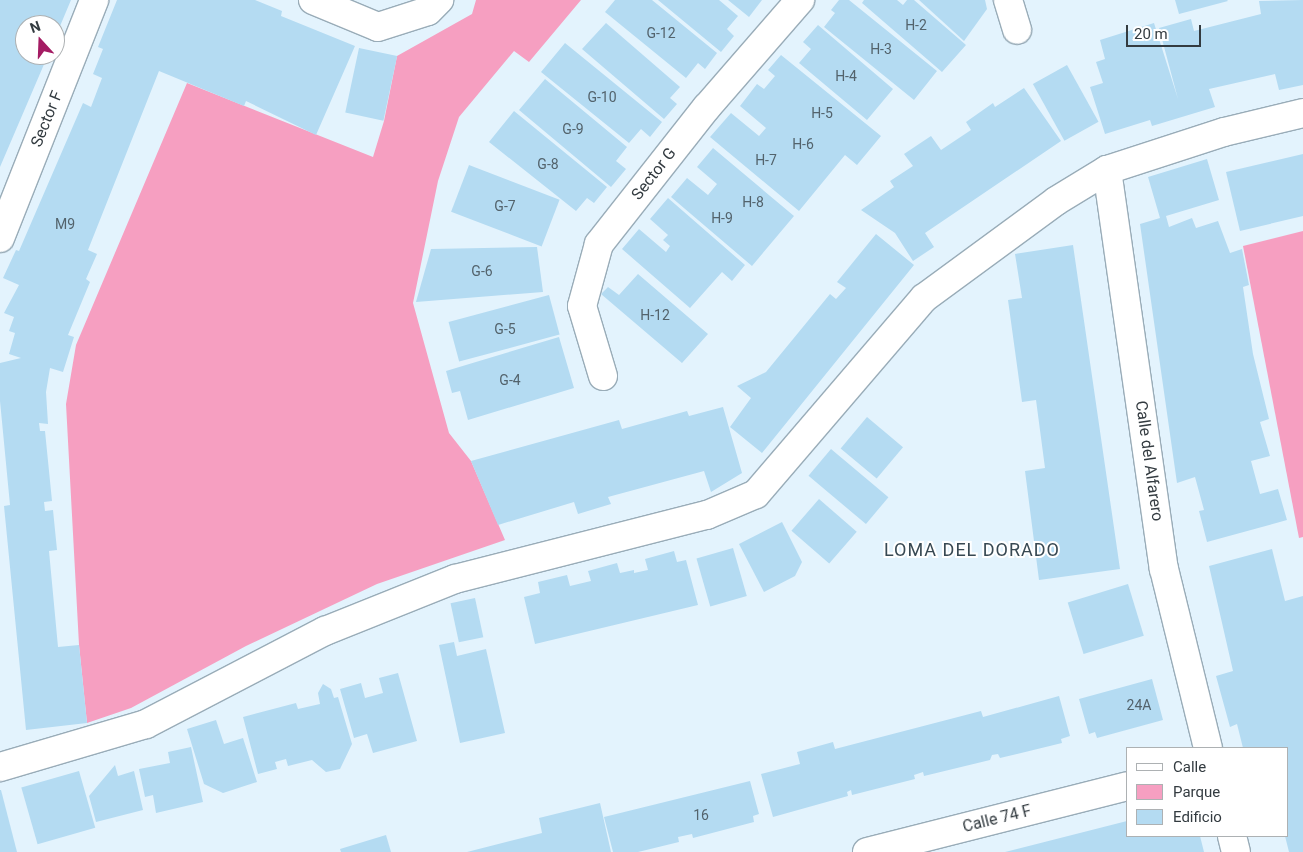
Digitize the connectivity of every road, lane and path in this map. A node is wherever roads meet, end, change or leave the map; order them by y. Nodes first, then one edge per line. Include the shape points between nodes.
1 (94, 0) edge
2 (313, 0) edge
3 (439, 0) edge
4 (800, 0) edge
5 (1008, 0) edge
6 (1017, 30) dead end
7 (1303, 112) edge
8 (1107, 170) junction
9 (0, 238) edge
10 (603, 376) dead end
11 (1208, 747) edge
12 (0, 767) edge
13 (1126, 786) edge
14 (1232, 837) edge
15 (867, 852) edge
16 (1236, 852) edge

1 - 9 street, Sector F
2 - 3 street via 378,27 428,11
4 - 10 street, Sector G via 707,107 598,244 582,306
5 - 6 street
7 - 8 street via 1224,132
8 - 11 street, Calle del Alfarero via 1164,569
8 - 12 street via 1056,201 924,298 756,494 707,515 456,579 325,631 146,724
13 - 15 street, Calle 74 F
14 - 16 street

